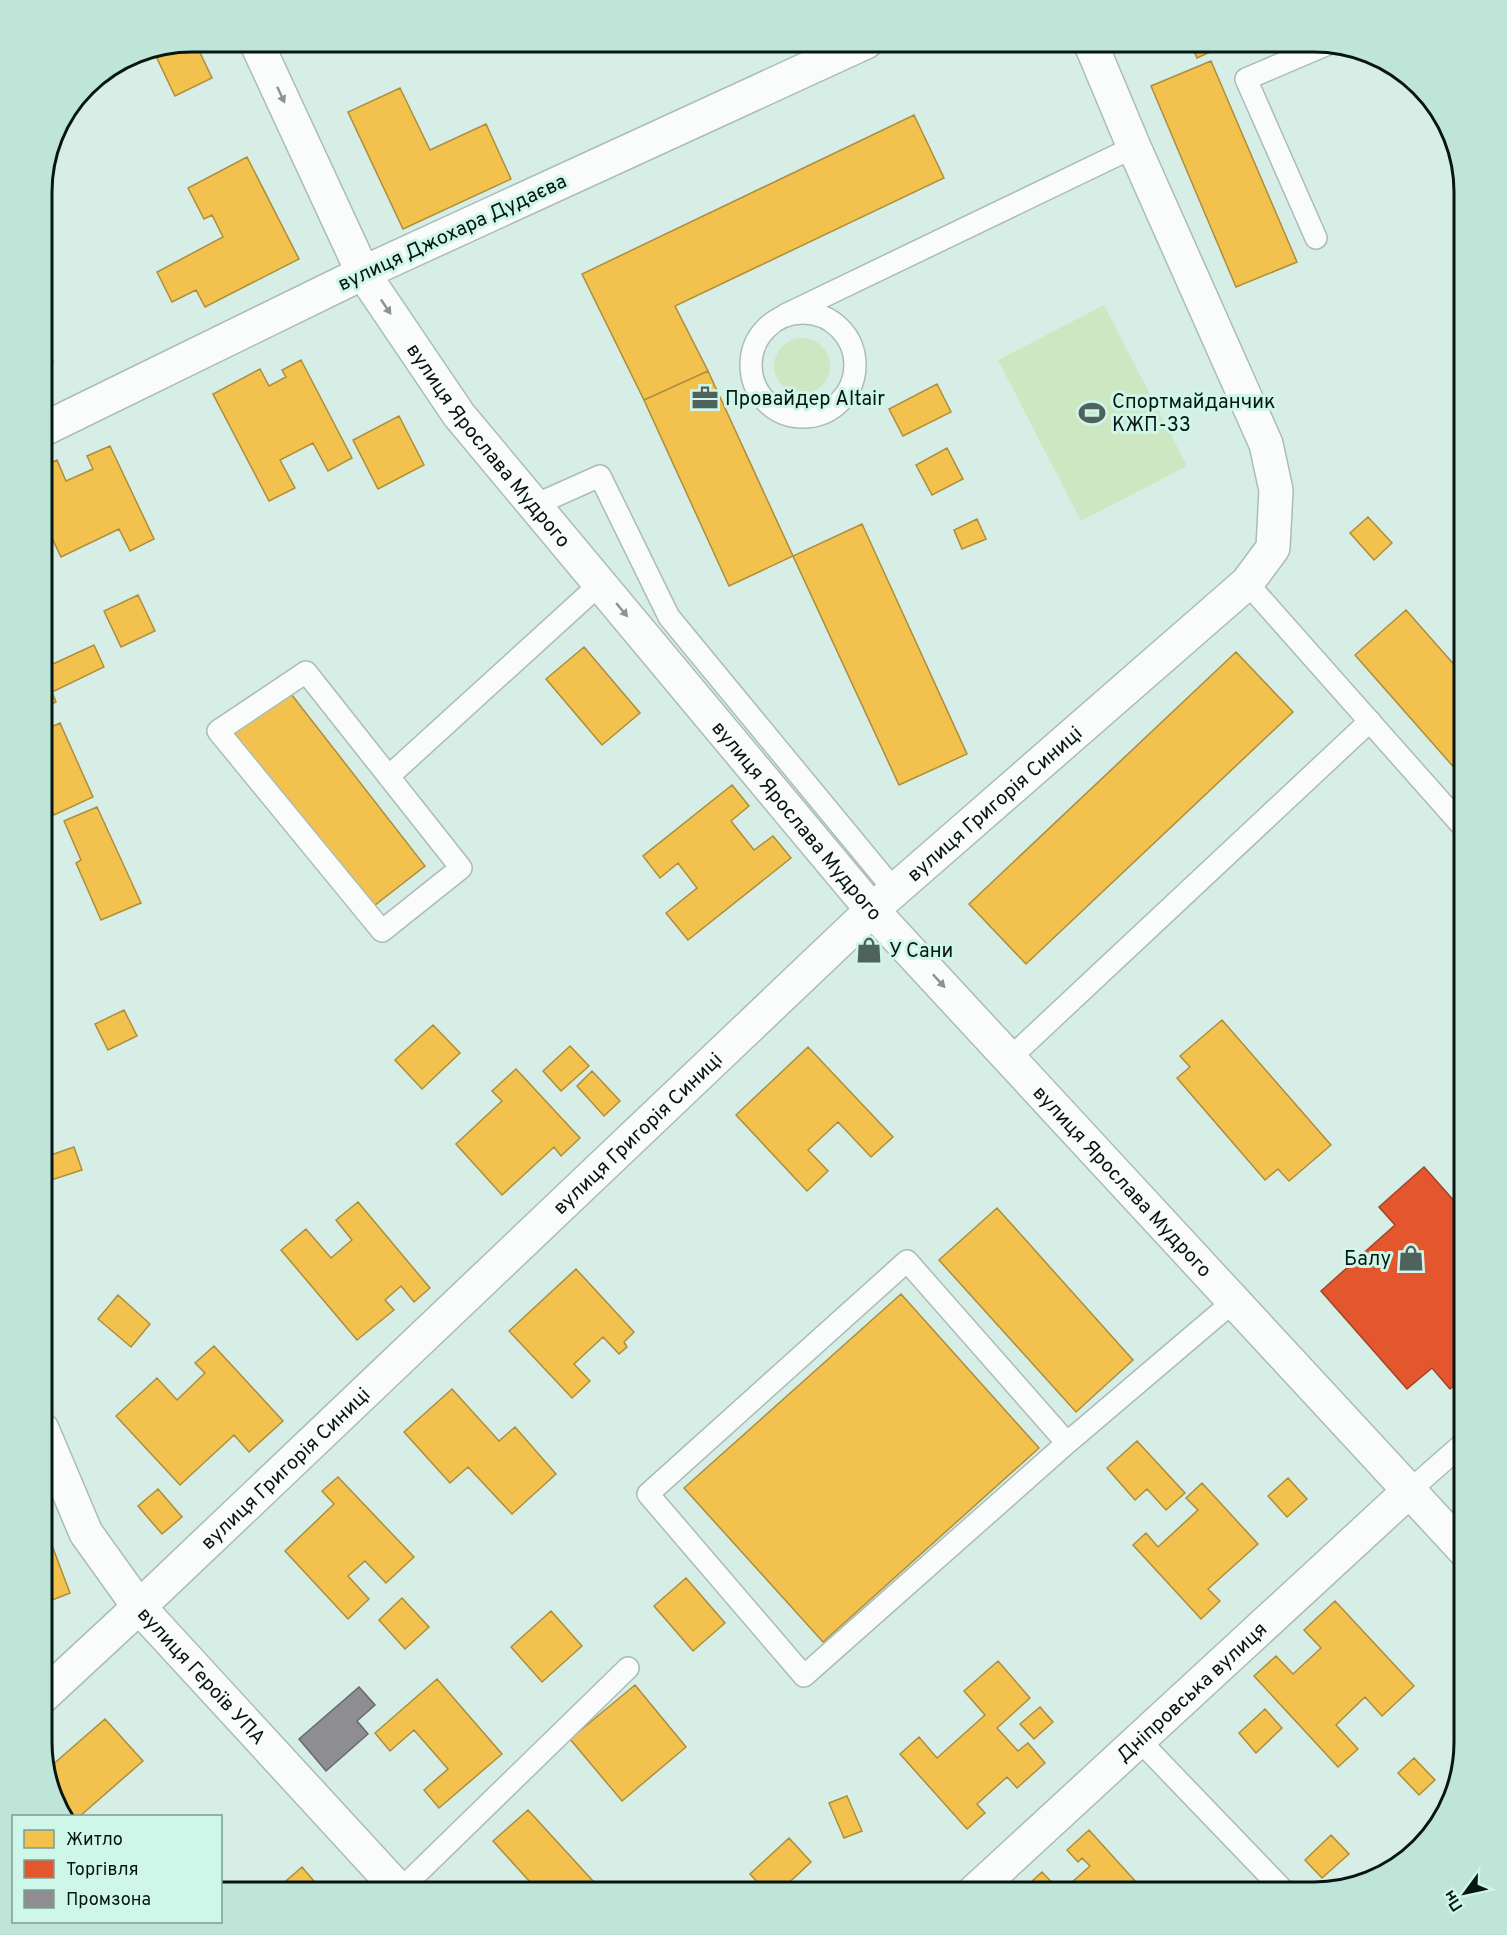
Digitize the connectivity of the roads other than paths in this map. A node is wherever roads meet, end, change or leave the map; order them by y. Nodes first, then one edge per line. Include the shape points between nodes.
1 (261, 52) edge
2 (843, 53) edge
3 (1095, 53) edge
4 (1308, 53) edge
5 (1134, 147) junction
6 (1316, 238) dead end
7 (363, 273) junction
8 (785, 315) junction
9 (53, 425) edge
10 (535, 505) junction
11 (1247, 583) junction
12 (600, 584) junction
13 (1370, 721) junction
14 (389, 776) junction
15 (1454, 816) edge
16 (884, 900) junction
17 (1010, 1058) junction
18 (1234, 1301) junction
19 (1068, 1443) junction
20 (1454, 1452) edge
21 (52, 1454) edge
22 (1409, 1491) junction
23 (1454, 1539) edge
24 (139, 1607) junction
25 (628, 1668) dead end
26 (52, 1688) edge
27 (1139, 1740) junction
28 (390, 1882) edge
29 (409, 1882) edge
30 (985, 1882) edge
31 (1275, 1882) edge

1 -> 7 street, вулиця Ярослава Мудрого
2 - 7 street, вулиця Джохара Дудаєва
3 - 5 street, вулиця Григорія Синиці
4 - 6 lane via 1246,79
5 - 8 lane
5 - 11 street, вулиця Григорія Синиці via 1266,444 1276,490 1273,548
7 - 9 street, вулиця Джохара Дудаєва
7 -> 10 street, вулиця Ярослава Мудрого via 459,415
8 - 8 lane via 822,316 842,330 854,351 855,375 845,398 814,417 790,417 768,405 754,386 750,361 757,338
10 - 12 street, вулиця Ярослава Мудрого
10 - 16 lane via 600,476 669,617
11 - 13 lane
11 - 16 street, вулиця Григорія Синиці
12 - 14 lane
12 -> 16 street, вулиця Ярослава Мудрого
13 - 15 lane
13 - 17 lane
14 - 14 lane via 461,868 382,931 218,731 306,672
16 -> 17 street, вулиця Ярослава Мудрого
16 - 24 street, вулиця Григорія Синиці
17 - 18 street, вулиця Ярослава Мудрого
18 - 19 lane
18 - 22 street, вулиця Ярослава Мудрого
19 - 19 lane via 907,1261 648,1494 804,1676
20 - 22 lane
21 - 24 street, вулиця Героїв УПА via 86,1533
22 - 23 street, вулиця Ярослава Мудрого
22 - 27 street, Дніпровська вулиця
24 - 26 street, вулиця Григорія Синиці
24 - 28 street, вулиця Героїв УПА
25 - 29 lane
27 - 30 street, Дніпровська вулиця
27 - 31 lane

